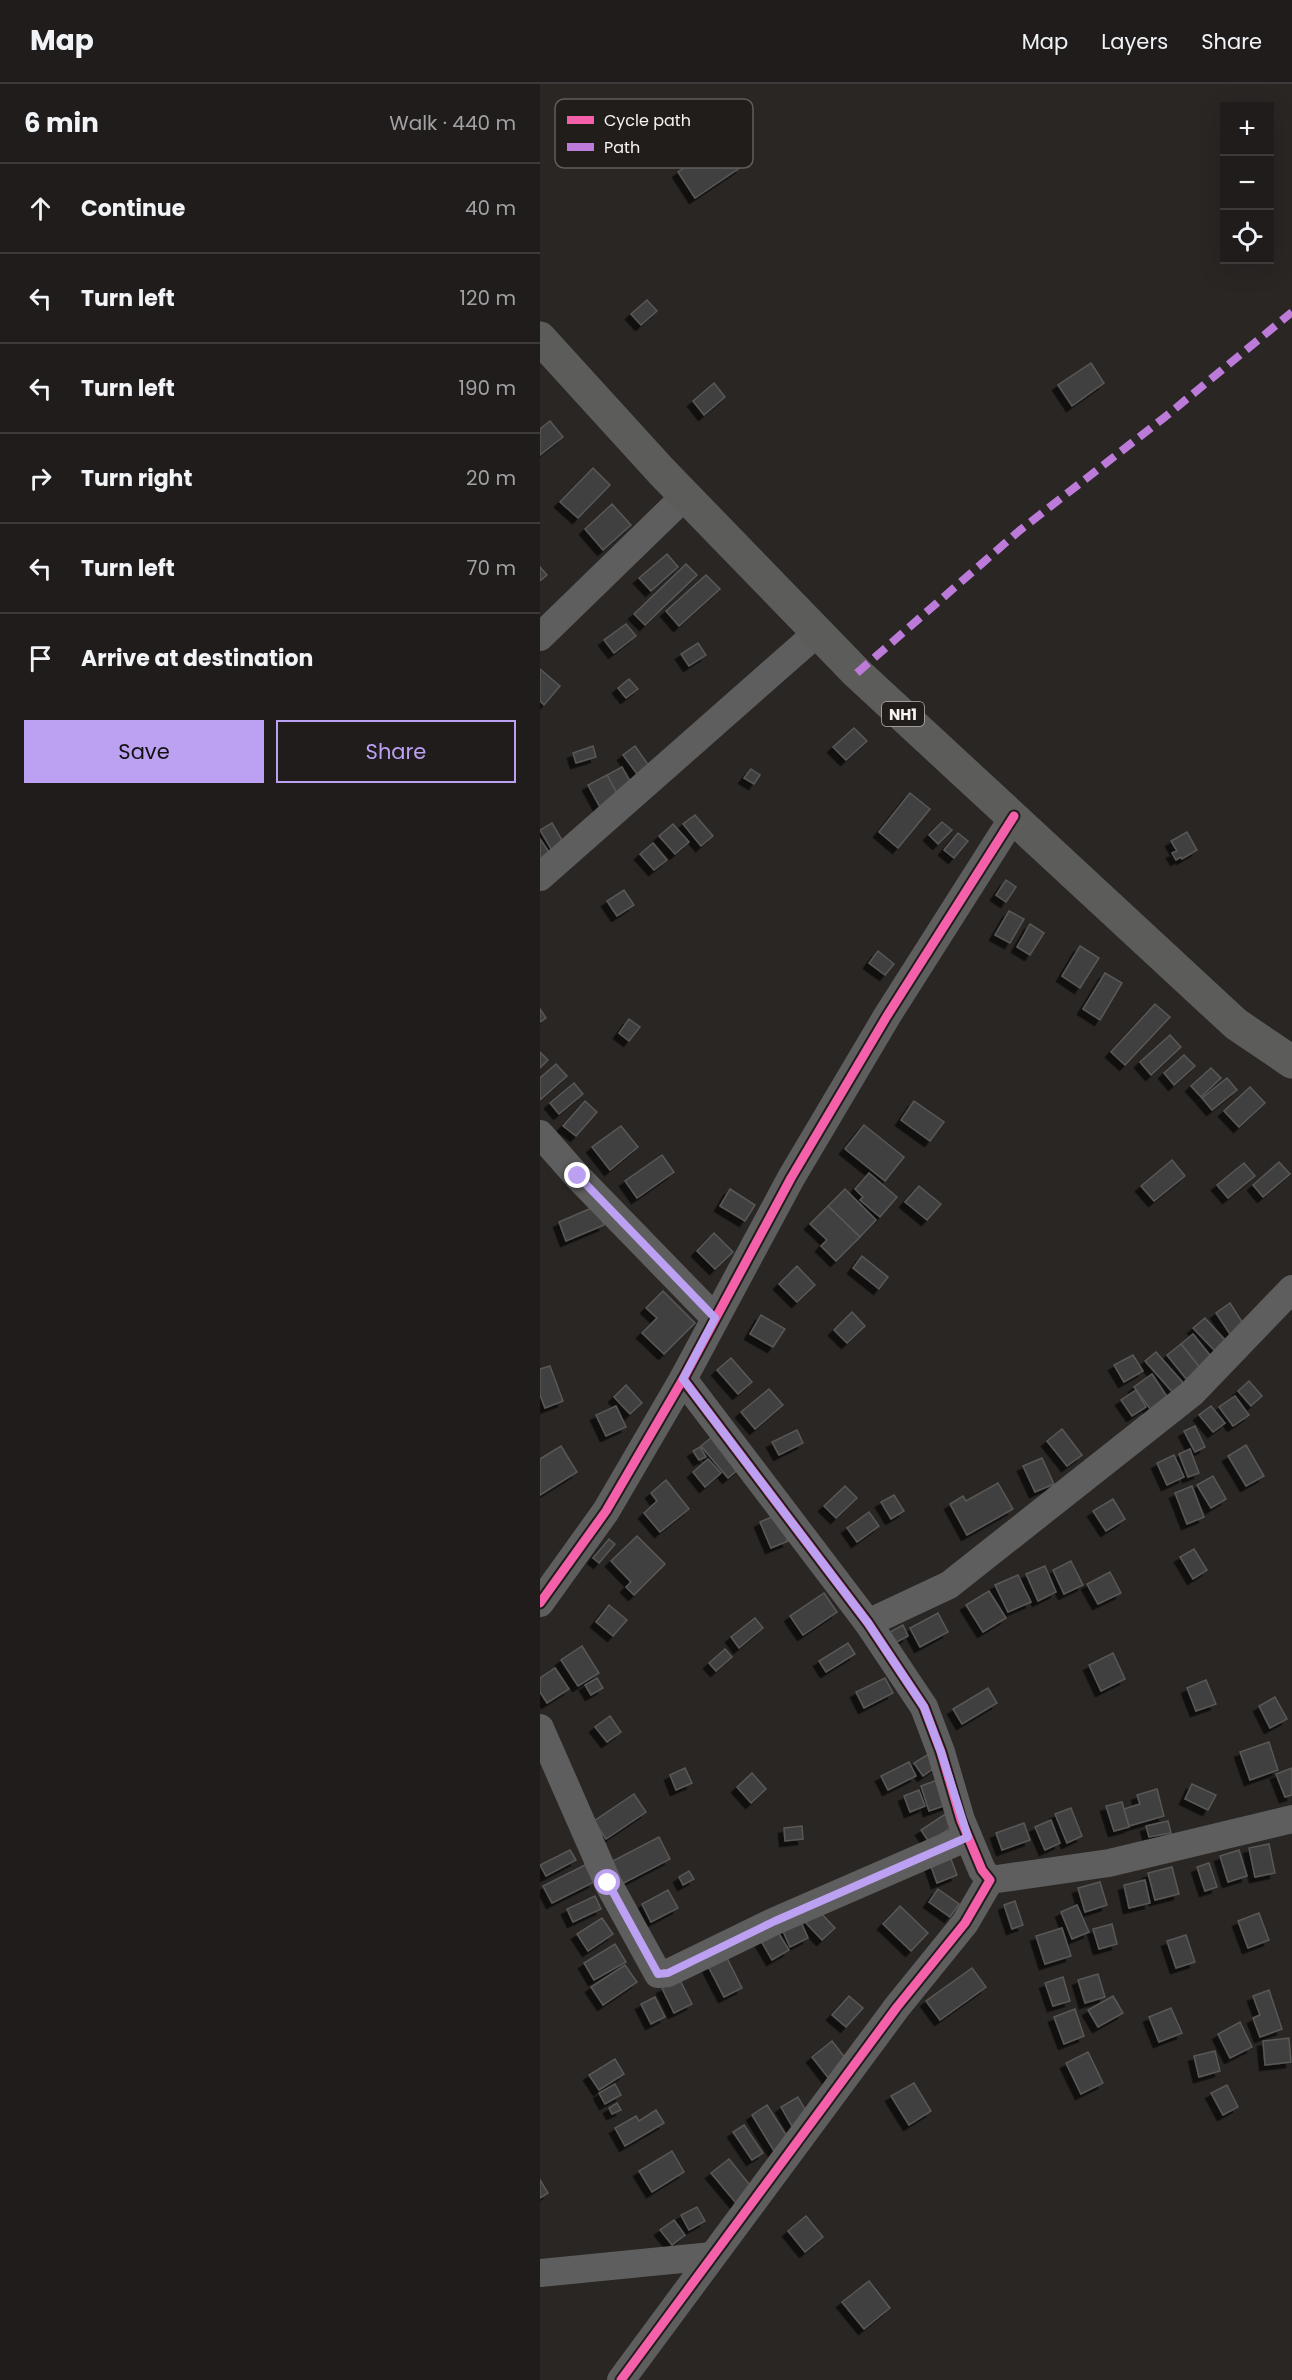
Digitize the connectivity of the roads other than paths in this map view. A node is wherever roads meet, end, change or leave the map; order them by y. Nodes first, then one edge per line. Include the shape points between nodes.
1 (541, 340) edge
2 (685, 496) junction
3 (817, 633) junction
4 (540, 637) edge
5 (1014, 816) junction
6 (540, 877) edge
7 (1292, 1062) edge
8 (540, 1134) edge
9 (1292, 1289) edge
10 (715, 1318) junction
11 (683, 1379) junction
12 (540, 1603) edge
13 (868, 1623) junction
14 (540, 1728) edge
15 (1292, 1819) edge
16 (968, 1837) junction
17 (990, 1880) junction
18 (712, 2256) junction
19 (540, 2273) edge
20 (621, 2380) edge

1 - 2 highway, NH1
2 - 3 highway, NH1
2 - 4 street
3 - 5 highway, NH1
3 - 6 street
5 - 7 highway, NH1 via 1236,1024
5 - 10 street via 790,1178
8 - 10 street
9 - 13 street via 1192,1393 949,1585
10 - 11 street
11 - 12 street via 606,1511
11 - 13 street
13 - 16 street via 924,1707
14 - 16 street via 608,1883 658,1974 668,1973 775,1921
15 - 17 street via 1109,1863
16 - 17 street
17 - 18 street via 965,1923 897,2007
18 - 19 street
18 - 20 street

